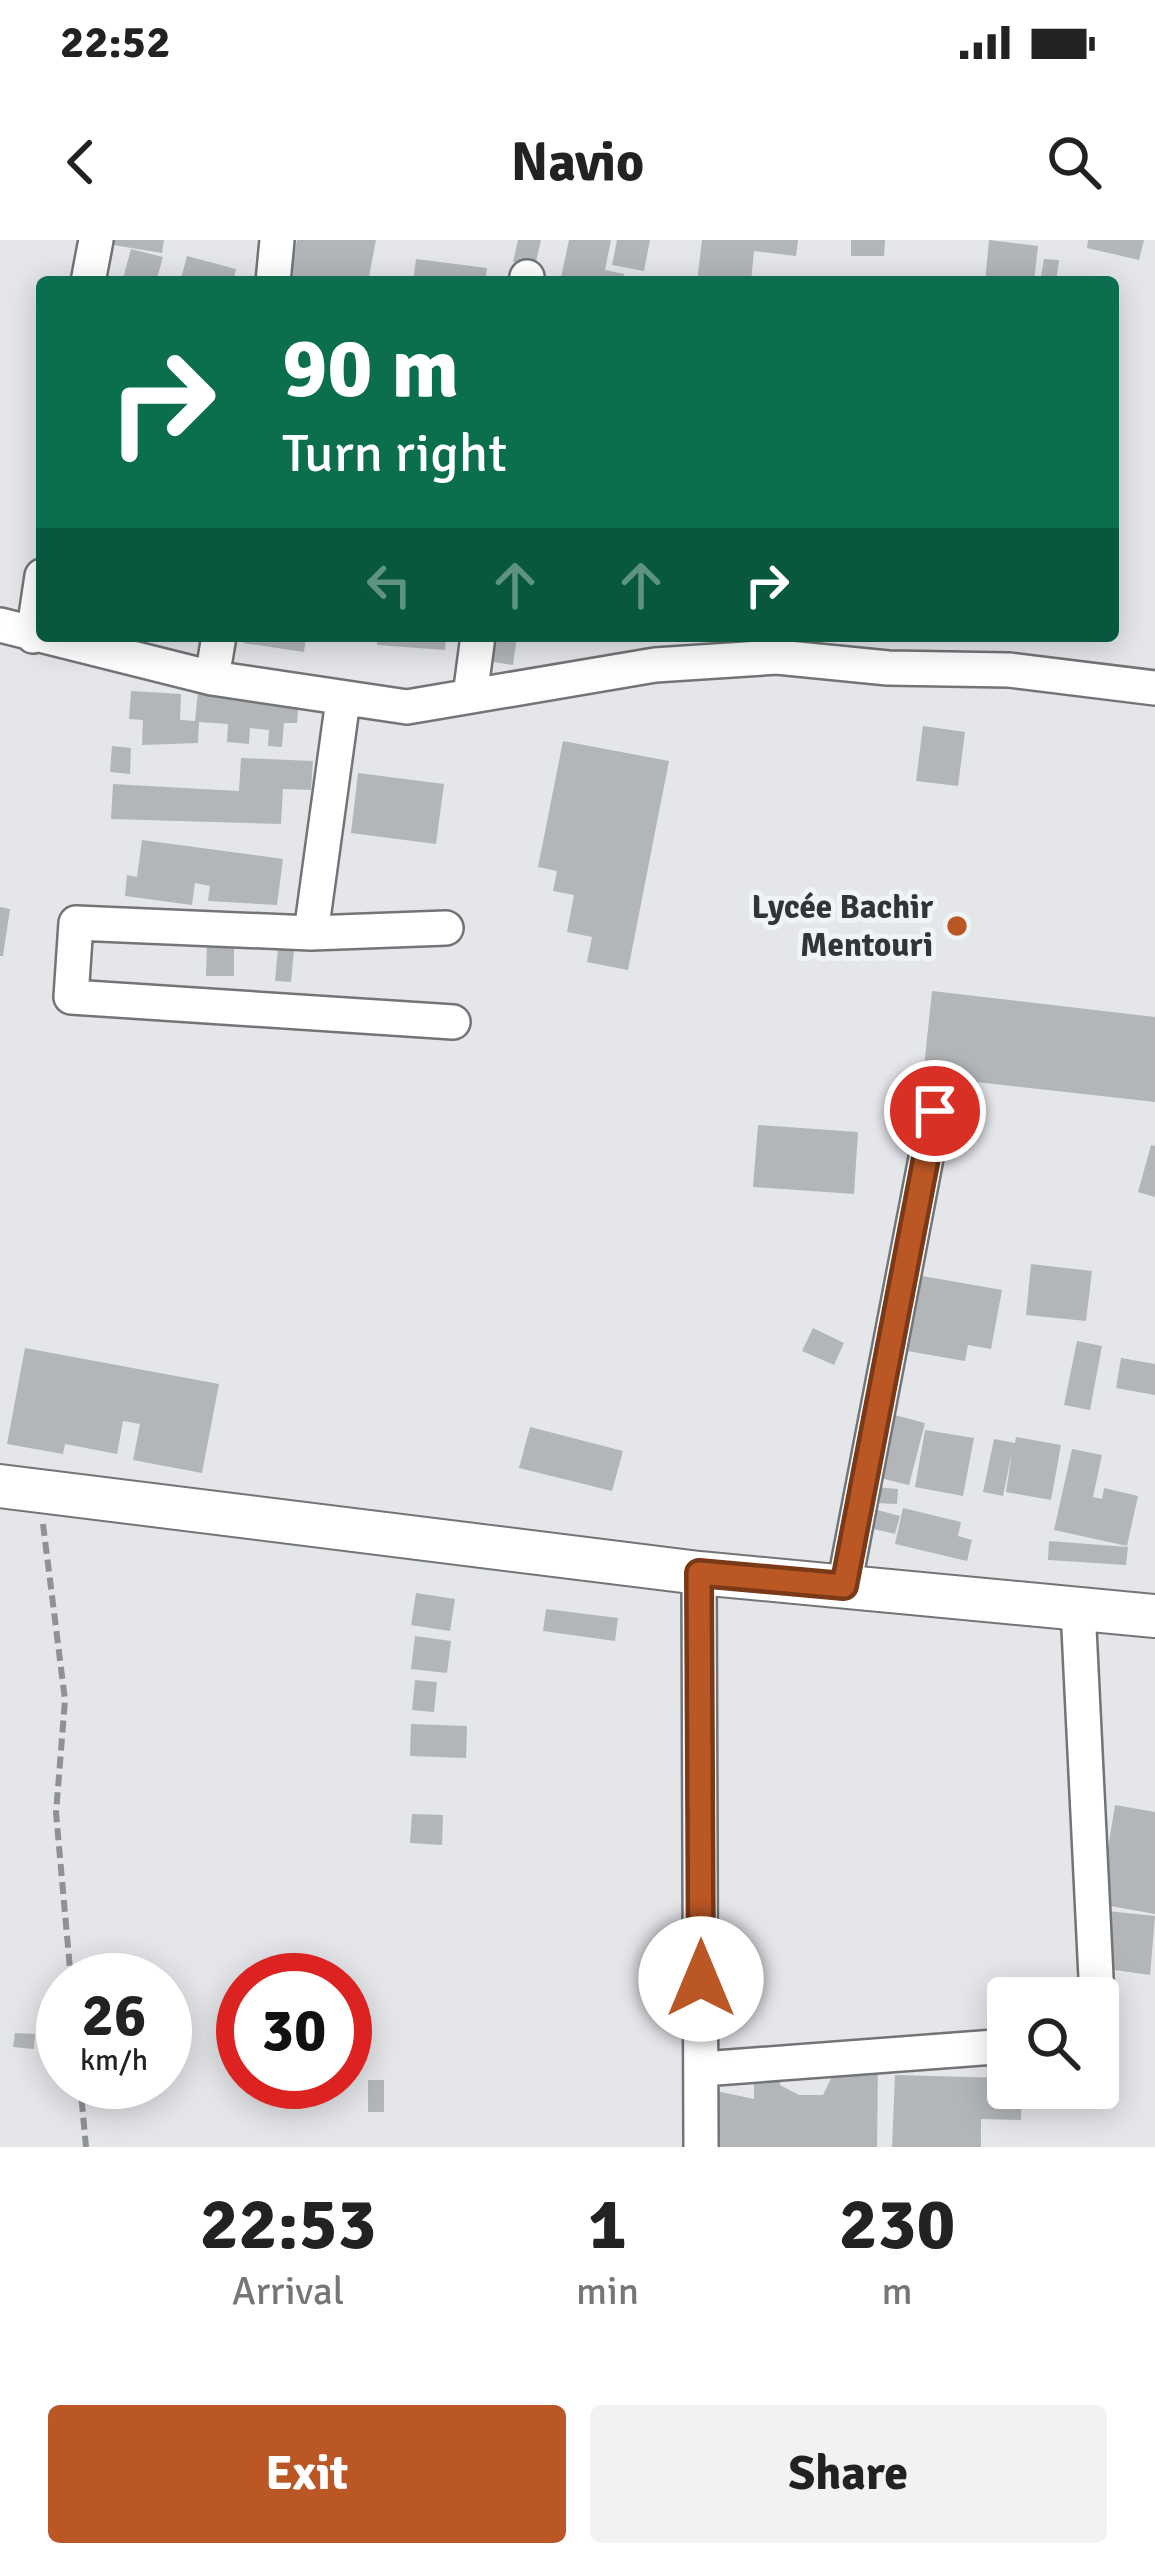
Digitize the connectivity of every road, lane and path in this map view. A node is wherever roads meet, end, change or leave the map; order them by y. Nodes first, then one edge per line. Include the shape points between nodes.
1 (96, 240) edge
2 (277, 240) edge
3 (89, 276) edge
4 (274, 276) edge
5 (36, 616) edge
6 (0, 625) edge
7 (33, 636) junction
8 (36, 637) edge
9 (59, 642) edge
10 (219, 642) edge
11 (477, 642) edge
12 (212, 678) junction
13 (1155, 688) edge
14 (470, 696) junction
15 (343, 700) junction
16 (446, 928) dead end
17 (311, 933) junction
18 (453, 1022) dead end
19 (935, 1111) dead end
20 (20, 1488) edge
21 (699, 1573) junction
22 (844, 1586) junction
23 (1078, 1608) junction
24 (1155, 1616) edge
25 (69, 1953) edge
26 (1096, 1977) edge
27 (987, 2048) edge
28 (702, 2069) junction
29 (82, 2109) edge
30 (86, 2147) edge
31 (701, 2147) edge

1 - 3 street
2 - 4 street
5 - 7 street
6 - 7 street
7 - 8 street
9 - 12 street
10 - 12 street
11 - 14 street
12 - 15 street
13 - 14 street via 777,656 655,665
14 - 15 street via 407,707
15 - 17 street
16 - 17 street
17 - 18 street via 76,922 71,997
19 - 22 street
20 - 21 street
20 - 25 path via 65,1700 56,1813
21 - 22 street
21 - 28 street
22 - 23 street
23 - 24 street
23 - 26 street
27 - 28 street
28 - 31 street
29 - 30 path

